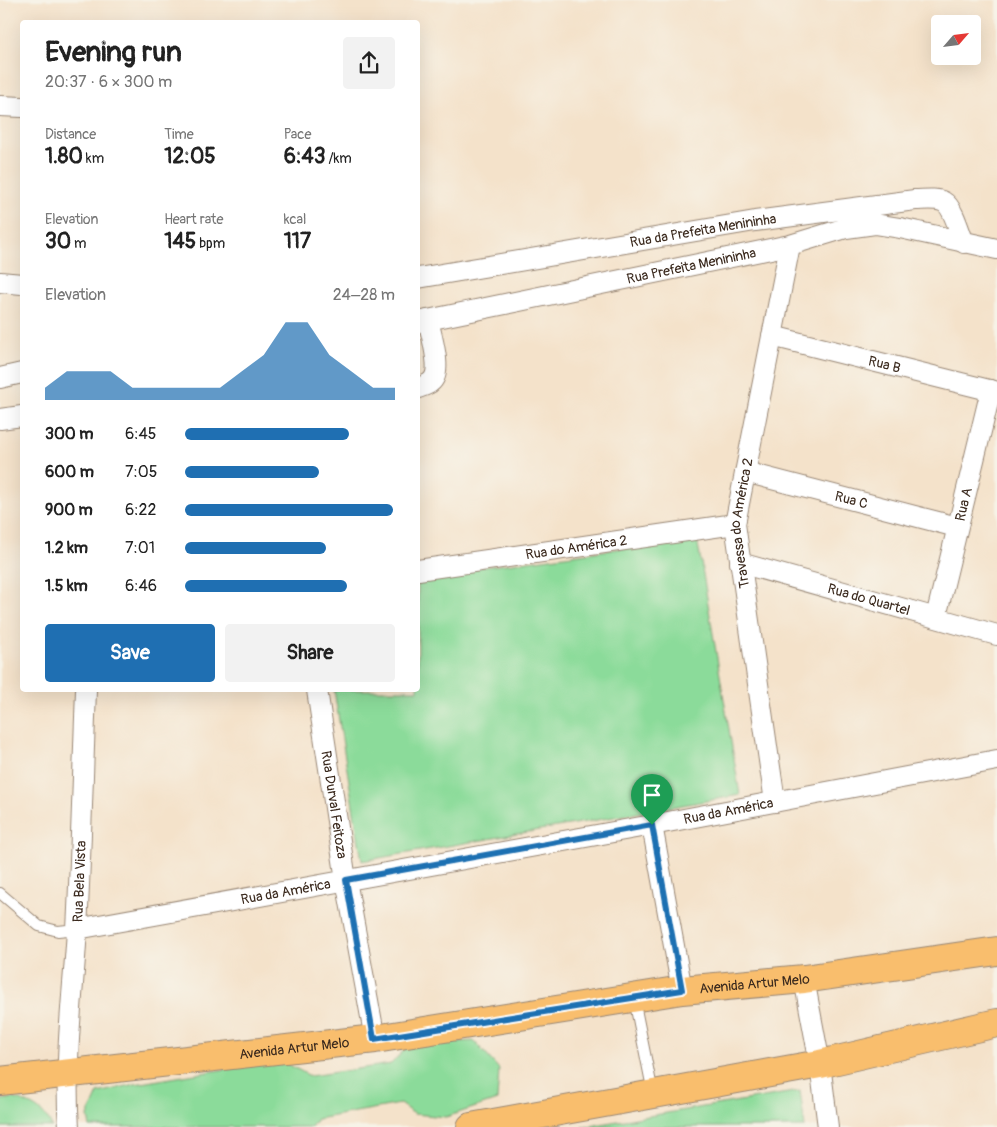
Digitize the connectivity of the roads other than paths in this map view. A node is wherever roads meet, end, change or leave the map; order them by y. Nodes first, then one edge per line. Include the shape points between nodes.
1 (0, 106) edge
2 (20, 107) edge
3 (872, 215) junction
4 (964, 242) junction
5 (790, 245) junction
6 (997, 249) edge
7 (420, 278) edge
8 (0, 282) edge
9 (20, 284) edge
10 (423, 321) edge
11 (772, 336) junction
12 (20, 373) edge
13 (0, 378) edge
14 (420, 387) edge
15 (994, 391) edge
16 (20, 416) edge
17 (0, 420) edge
18 (745, 472) junction
19 (735, 524) junction
20 (957, 527) junction
21 (740, 563) junction
22 (420, 570) edge
23 (936, 617) junction
24 (997, 635) edge
25 (86, 692) edge
26 (317, 692) edge
27 (997, 760) edge
28 (774, 802) junction
29 (652, 825) junction
30 (346, 880) junction
31 (0, 893) edge
32 (77, 929) junction
33 (997, 951) edge
34 (804, 979) junction
35 (682, 990) junction
36 (634, 998) junction
37 (997, 1023) edge
38 (374, 1039) junction
39 (820, 1064) junction
40 (67, 1073) junction
41 (0, 1081) edge
42 (653, 1094) junction
43 (69, 1127) edge
44 (471, 1127) edge
45 (828, 1127) edge

1 - 2 street
3 - 4 street, Rua Prefeita Menininha via 900,228
3 - 4 street, Rua da Prefeita Menininha via 915,200 943,202 949,207
3 - 5 street, Rua Prefeita Menininha via 846,228
3 - 7 street, Rua da Prefeita Menininha via 755,221
4 - 6 street, Rua Prefeita Menininha
5 - 10 street, Rua Prefeita Menininha
5 - 11 street, Travessa do América 2
8 - 9 street
10 - 14 street via 437,366 430,384
11 - 15 street, Rua B
11 - 18 street, Travessa do América 2
12 - 13 street
15 - 20 street, Rua A
16 - 17 street
18 - 19 street, Travessa do América 2
18 - 20 street, Rua C
19 - 21 street, Travessa do América 2
19 - 22 street, Rua do América 2
20 - 23 street, Rua A
21 - 23 street, Rua do Quartel
21 - 28 street, Travessa do América 2
23 - 24 street, Rua do Quartel
25 - 32 street, Rua Bela Vista
26 - 30 street, Rua Durval Feitoza
27 - 28 street, Rua da América
28 - 29 street, Rua da América
29 - 30 street, Rua da América
29 - 35 street
30 - 32 street, Rua da América
30 - 38 street, Rua Durval Feitoza
31 - 32 lane via 39,926 58,931
32 - 40 street, Rua Bela Vista
33 - 34 main road, Avenida Artur Melo
34 - 35 main road, Avenida Artur Melo
34 - 39 street
35 - 36 main road, Avenida Artur Melo
36 - 38 main road, Avenida Artur Melo
36 - 42 lane
37 - 39 main road
38 - 40 main road, Avenida Artur Melo
39 - 42 main road
39 - 45 street
40 - 41 main road, Avenida Artur Melo
40 - 43 street, Rua Bela Vista
42 - 44 main road

